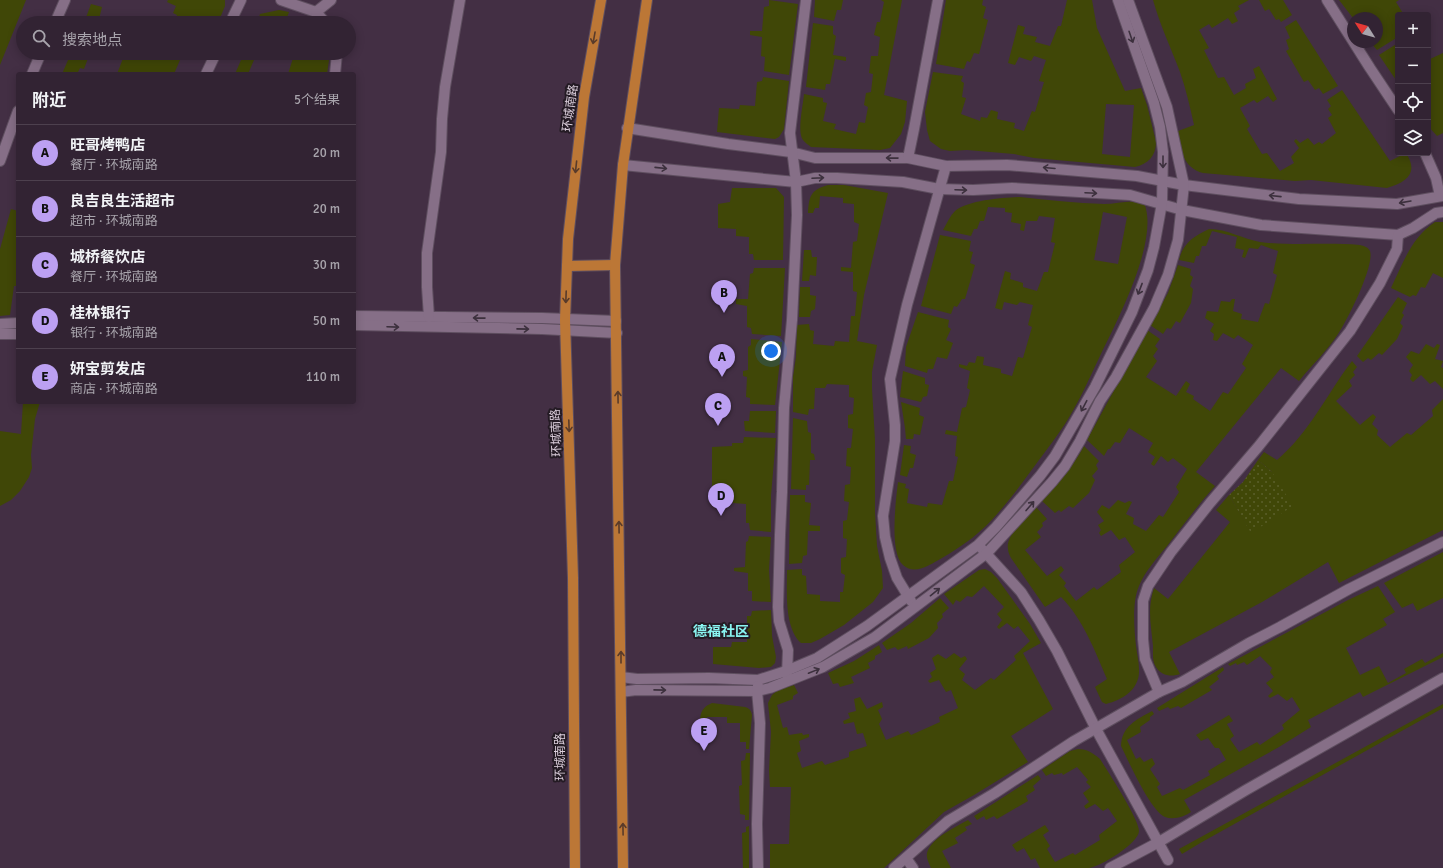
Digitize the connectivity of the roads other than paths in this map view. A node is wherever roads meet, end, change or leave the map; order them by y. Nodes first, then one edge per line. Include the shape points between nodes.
1 (65, 0) edge
2 (241, 0) edge
3 (281, 0) edge
4 (331, 0) edge
5 (460, 0) edge
6 (601, 0) edge
7 (647, 0) edge
8 (806, 0) edge
9 (938, 0) edge
10 (1118, 0) edge
11 (1128, 0) edge
12 (1327, 0) edge
13 (316, 12) junction
14 (58, 16) edge
15 (233, 16) edge
16 (320, 16) edge
17 (38, 60) edge
18 (213, 60) edge
19 (336, 60) edge
20 (33, 72) edge
21 (207, 72) edge
22 (335, 72) edge
23 (1395, 106) edge
24 (16, 117) edge
25 (627, 128) junction
26 (791, 152) junction
27 (1426, 156) edge
28 (908, 158) junction
29 (0, 161) edge
30 (622, 165) junction
31 (946, 166) junction
32 (1162, 180) junction
33 (796, 182) junction
34 (1184, 185) junction
35 (939, 190) junction
36 (1442, 196) edge
37 (1162, 203) junction
38 (1182, 210) junction
39 (1443, 212) edge
40 (1398, 235) junction
41 (615, 265) junction
42 (567, 266) junction
43 (356, 316) edge
44 (429, 317) junction
45 (565, 320) junction
46 (616, 321) junction
47 (16, 323) edge
48 (0, 324) edge
49 (356, 326) edge
50 (566, 331) junction
51 (617, 333) junction
52 (0, 334) edge
53 (16, 334) edge
54 (1443, 542) edge
55 (978, 545) junction
56 (987, 553) junction
57 (908, 596) junction
58 (915, 608) junction
59 (786, 671) junction
60 (621, 677) junction
61 (1443, 678) edge
62 (758, 680) junction
63 (788, 681) junction
64 (621, 692) junction
65 (757, 692) junction
66 (1159, 692) junction
67 (1096, 729) junction
68 (1159, 842) junction
69 (906, 858) junction
70 (1168, 860) dead end
71 (575, 868) edge
72 (624, 868) edge
73 (758, 868) edge
74 (894, 868) edge
75 (913, 868) edge
76 (1110, 868) edge

1 - 14 street
2 - 15 street
3 - 13 street
4 - 13 street
5 - 44 street via 445,87 441,152 427,253
6 -> 42 main road, 环城南路 via 584,97
7 - 25 main road
8 - 26 street via 790,133
9 - 28 street
10 -> 32 street via 1160,127 1163,152
11 - 34 street via 1167,107
12 - 23 street
13 - 16 street
17 - 20 street
18 - 21 street
19 - 22 street
24 - 29 street
25 - 26 street
25 - 30 main road
28 -> 26 street via 815,158
26 - 33 street
27 - 36 street
28 - 31 street
30 -> 33 street
30 - 41 main road
32 -> 31 street via 1007,165
31 - 35 street
32 - 34 street
32 - 37 street
33 -> 35 street via 814,178 837,178 903,182
33 - 59 street via 792,320 782,436 778,607 779,621 788,650
36 -> 34 street via 1397,204 1299,199
34 - 38 street
35 -> 37 street via 1012,188 1130,195
35 - 57 street via 907,305 890,379 895,441 883,516 890,558 897,578
37 - 38 street
37 -> 55 street via 1148,270 1132,312 1095,387 1055,456 996,528
38 - 40 street via 1261,225
56 -> 38 street via 1052,482 1080,441 1163,290 1178,240
39 - 40 street via 1436,213
40 - 66 street via 1396,249 1383,278 1350,331 1172,552 1148,586 1144,601 1145,659
41 - 42 main road
41 - 46 main road
42 -> 45 main road, 环城南路
43 - 44 street
45 -> 44 street
45 - 46 street
45 - 50 main road, 环城南路
46 - 51 main road
47 - 48 street
49 -> 50 street
50 - 51 street
50 -> 71 main road, 环城南路 via 573,570
60 -> 51 main road
52 - 53 street
54 - 66 street via 1349,589 1182,682
55 - 56 street
55 - 57 street
58 -> 56 street
56 - 67 street via 1021,592 1039,620
57 - 58 street
57 - 59 street via 828,652
63 -> 58 street via 845,655
59 - 62 street
59 - 63 street
60 - 62 street
60 - 64 main road
61 - 68 street
62 - 65 street
63 - 65 street
64 -> 65 street
72 -> 64 main road
65 - 73 street via 760,723
66 - 67 street
67 - 68 street
67 - 69 street via 948,821
68 - 70 street
68 - 76 street
69 - 74 street
69 - 75 street

